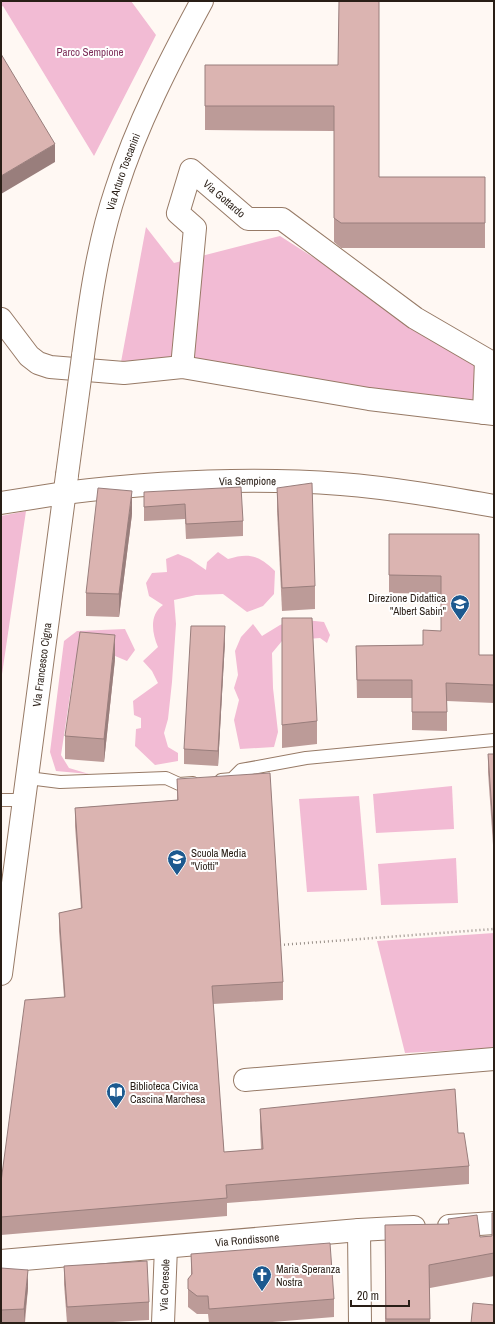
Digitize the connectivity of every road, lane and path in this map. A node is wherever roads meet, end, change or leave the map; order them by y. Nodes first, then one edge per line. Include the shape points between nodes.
1 (202, 1) edge
2 (1, 319) edge
3 (82, 356) joint
4 (490, 362) edge
5 (182, 367) junction
6 (489, 414) edge
7 (66, 484) junction
8 (1, 503) edge
9 (494, 506) edge
10 (494, 740) edge
11 (28, 778) junction
12 (1, 800) edge
13 (25, 800) junction
14 (494, 929) edge
15 (280, 945) edge
16 (1, 974) edge
17 (494, 1059) edge
18 (245, 1080) dead end
19 (494, 1223) edge
20 (359, 1230) junction
21 (166, 1247) junction
22 (1, 1261) edge
23 (163, 1323) edge
24 (360, 1323) edge

1 - 3 street, Via Arturo Toscanini via 147,109 115,191 94,275
2 - 5 street via 29,356 38,363 50,367 124,373
3 - 7 street, Via Francesco Cigna, bridge
4 - 5 street, Via Gottardo via 415,318 282,219 248,219 191,170 178,213 195,228
4 - 6 street
5 - 6 street via 369,399
7 - 8 street, Via Sempione
7 - 9 street, Via Sempione via 312,482 418,493
7 - 11 street, Via Francesco Cigna
10 - 11 lane via 306,758 241,770 232,779 205,782 179,784 166,778 60,782
11 - 13 street, Via Francesco Cigna
12 - 13 lane
13 - 16 street, Via Francesco Cigna
14 - 15 path
17 - 18 street
19 - 20 street, Via Rondissone
20 - 21 street, Via Rondissone
20 - 24 street
21 - 22 street, Via Rondissone
21 - 23 street, Via Ceresole

